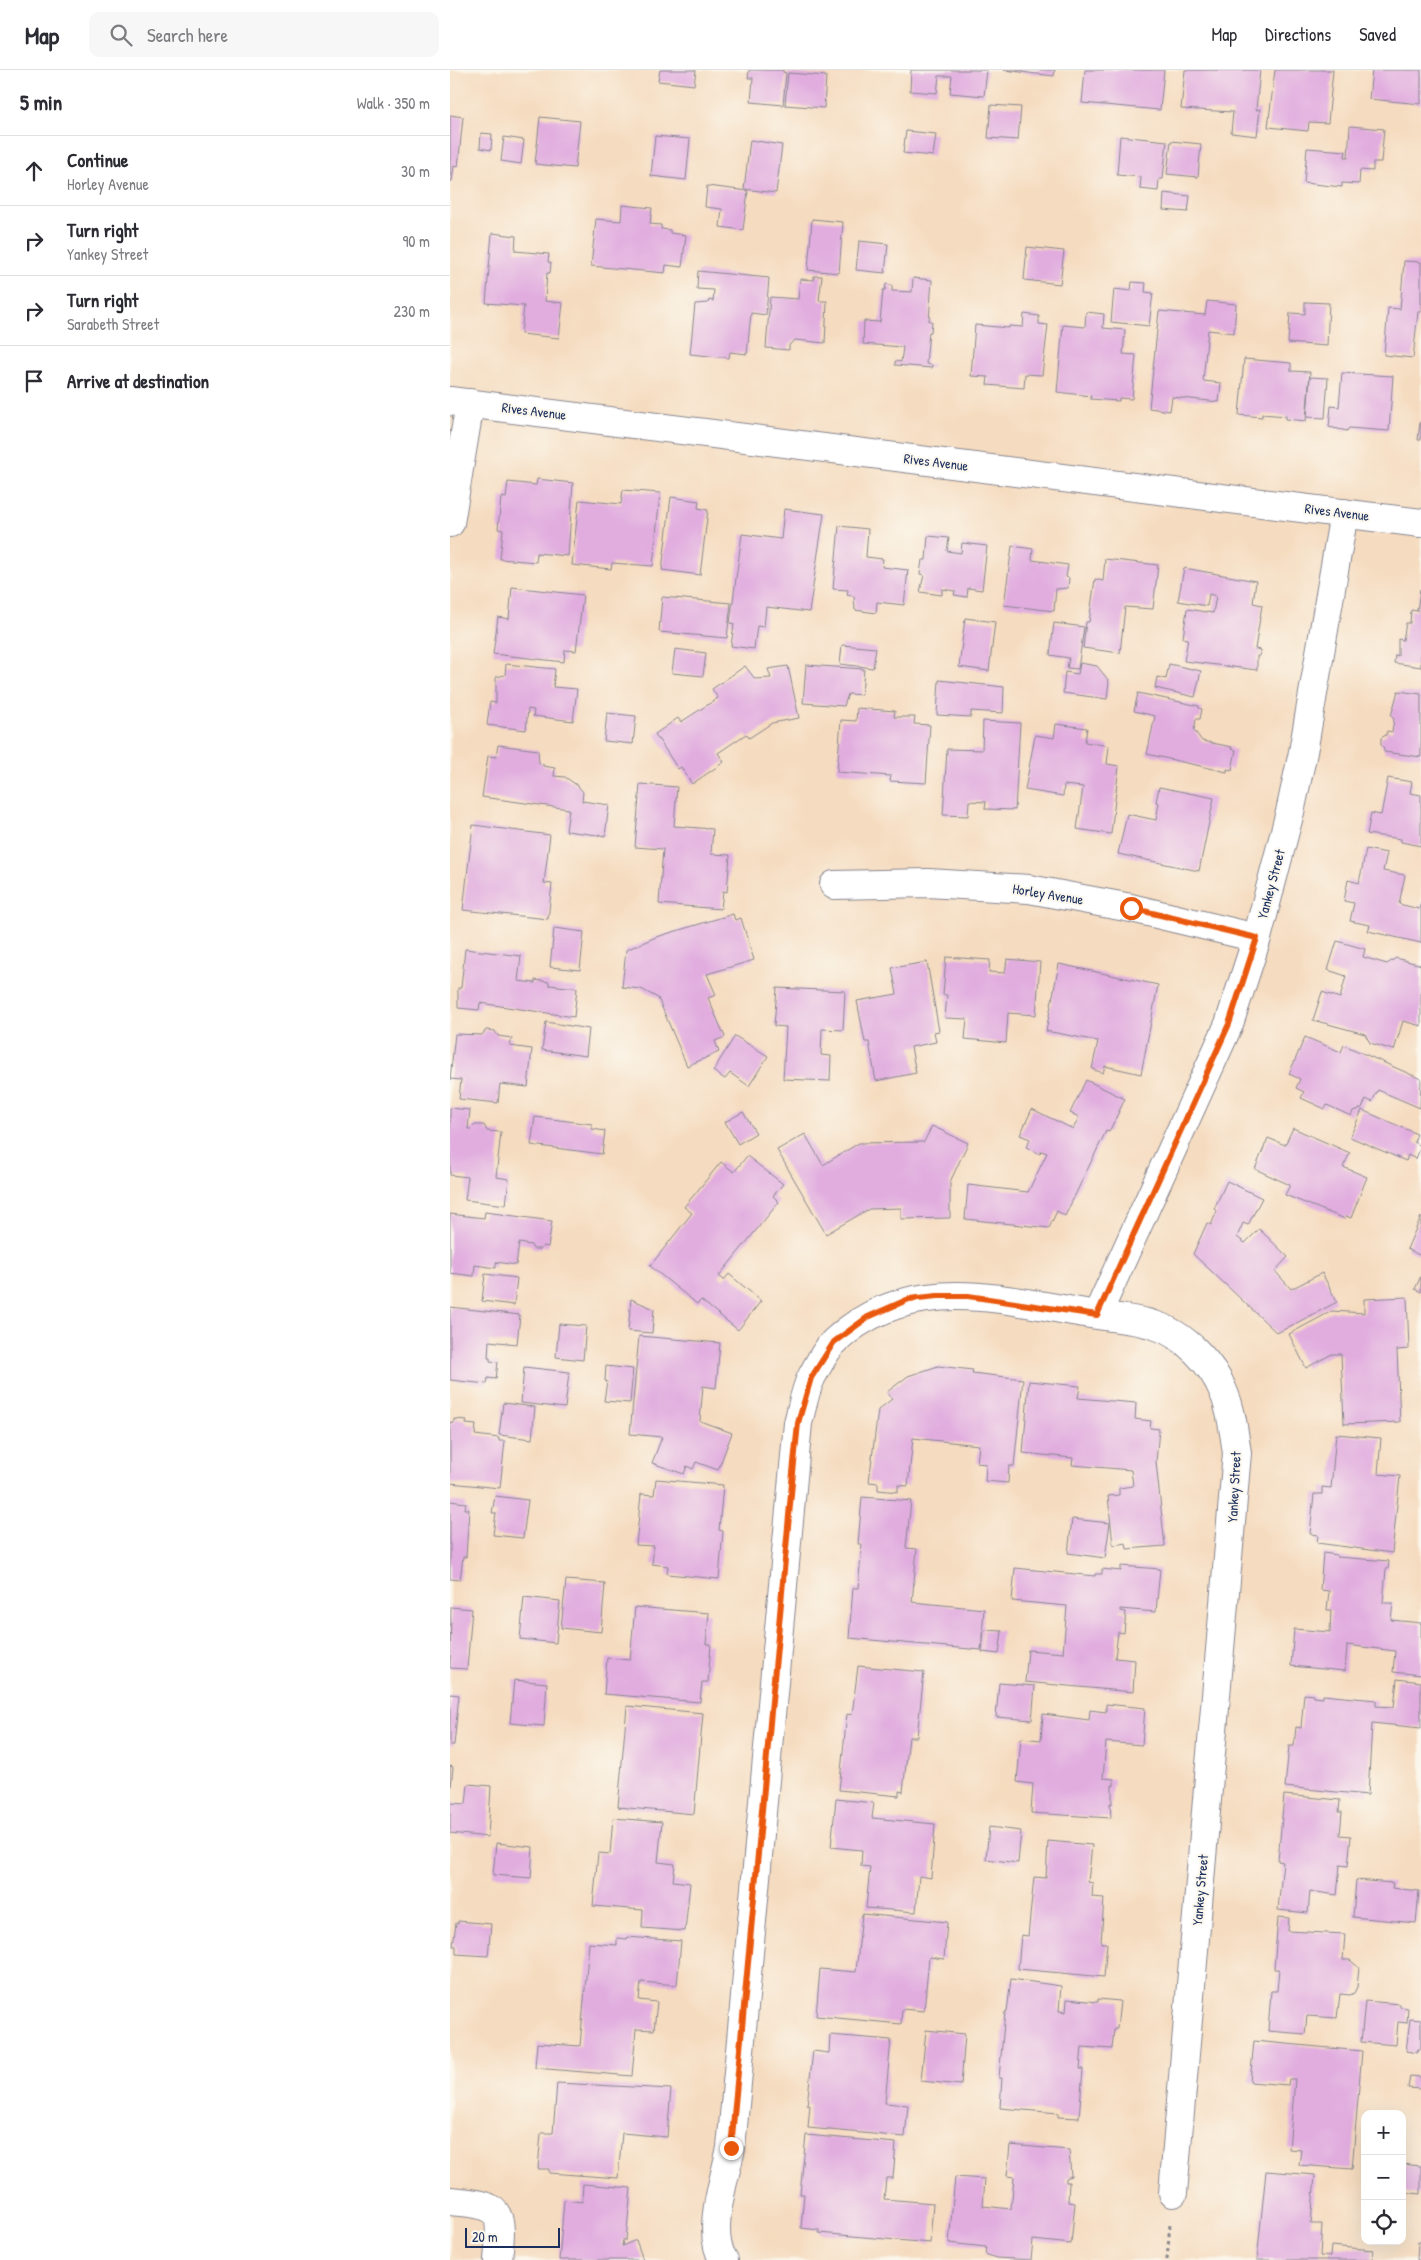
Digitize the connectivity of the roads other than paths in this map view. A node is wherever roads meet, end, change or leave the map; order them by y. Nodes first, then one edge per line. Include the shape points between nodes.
1 (460, 402) edge
2 (1344, 513) junction
3 (450, 523) edge
4 (1421, 523) edge
5 (834, 885) dead end
6 (1257, 938) junction
7 (1097, 1315) junction
8 (1173, 2192) road end
9 (450, 2201) edge
10 (498, 2260) edge
11 (724, 2260) edge

1 - 2 street, Rives Avenue
1 - 3 street
2 - 4 street, Rives Avenue
2 - 6 street, Yankey Street via 1303,752
5 - 6 street, Horley Avenue via 928,883 1029,889 1131,908
6 - 7 street, Yankey Street via 1229,1024
7 - 8 street, Yankey Street via 1154,1325 1175,1334 1192,1349 1210,1368 1224,1391 1237,1454
7 - 11 street via 968,1296 909,1299 868,1317 834,1342 811,1378 798,1423 731,2148 714,2232
9 - 10 street via 484,2205 495,2210 501,2230

